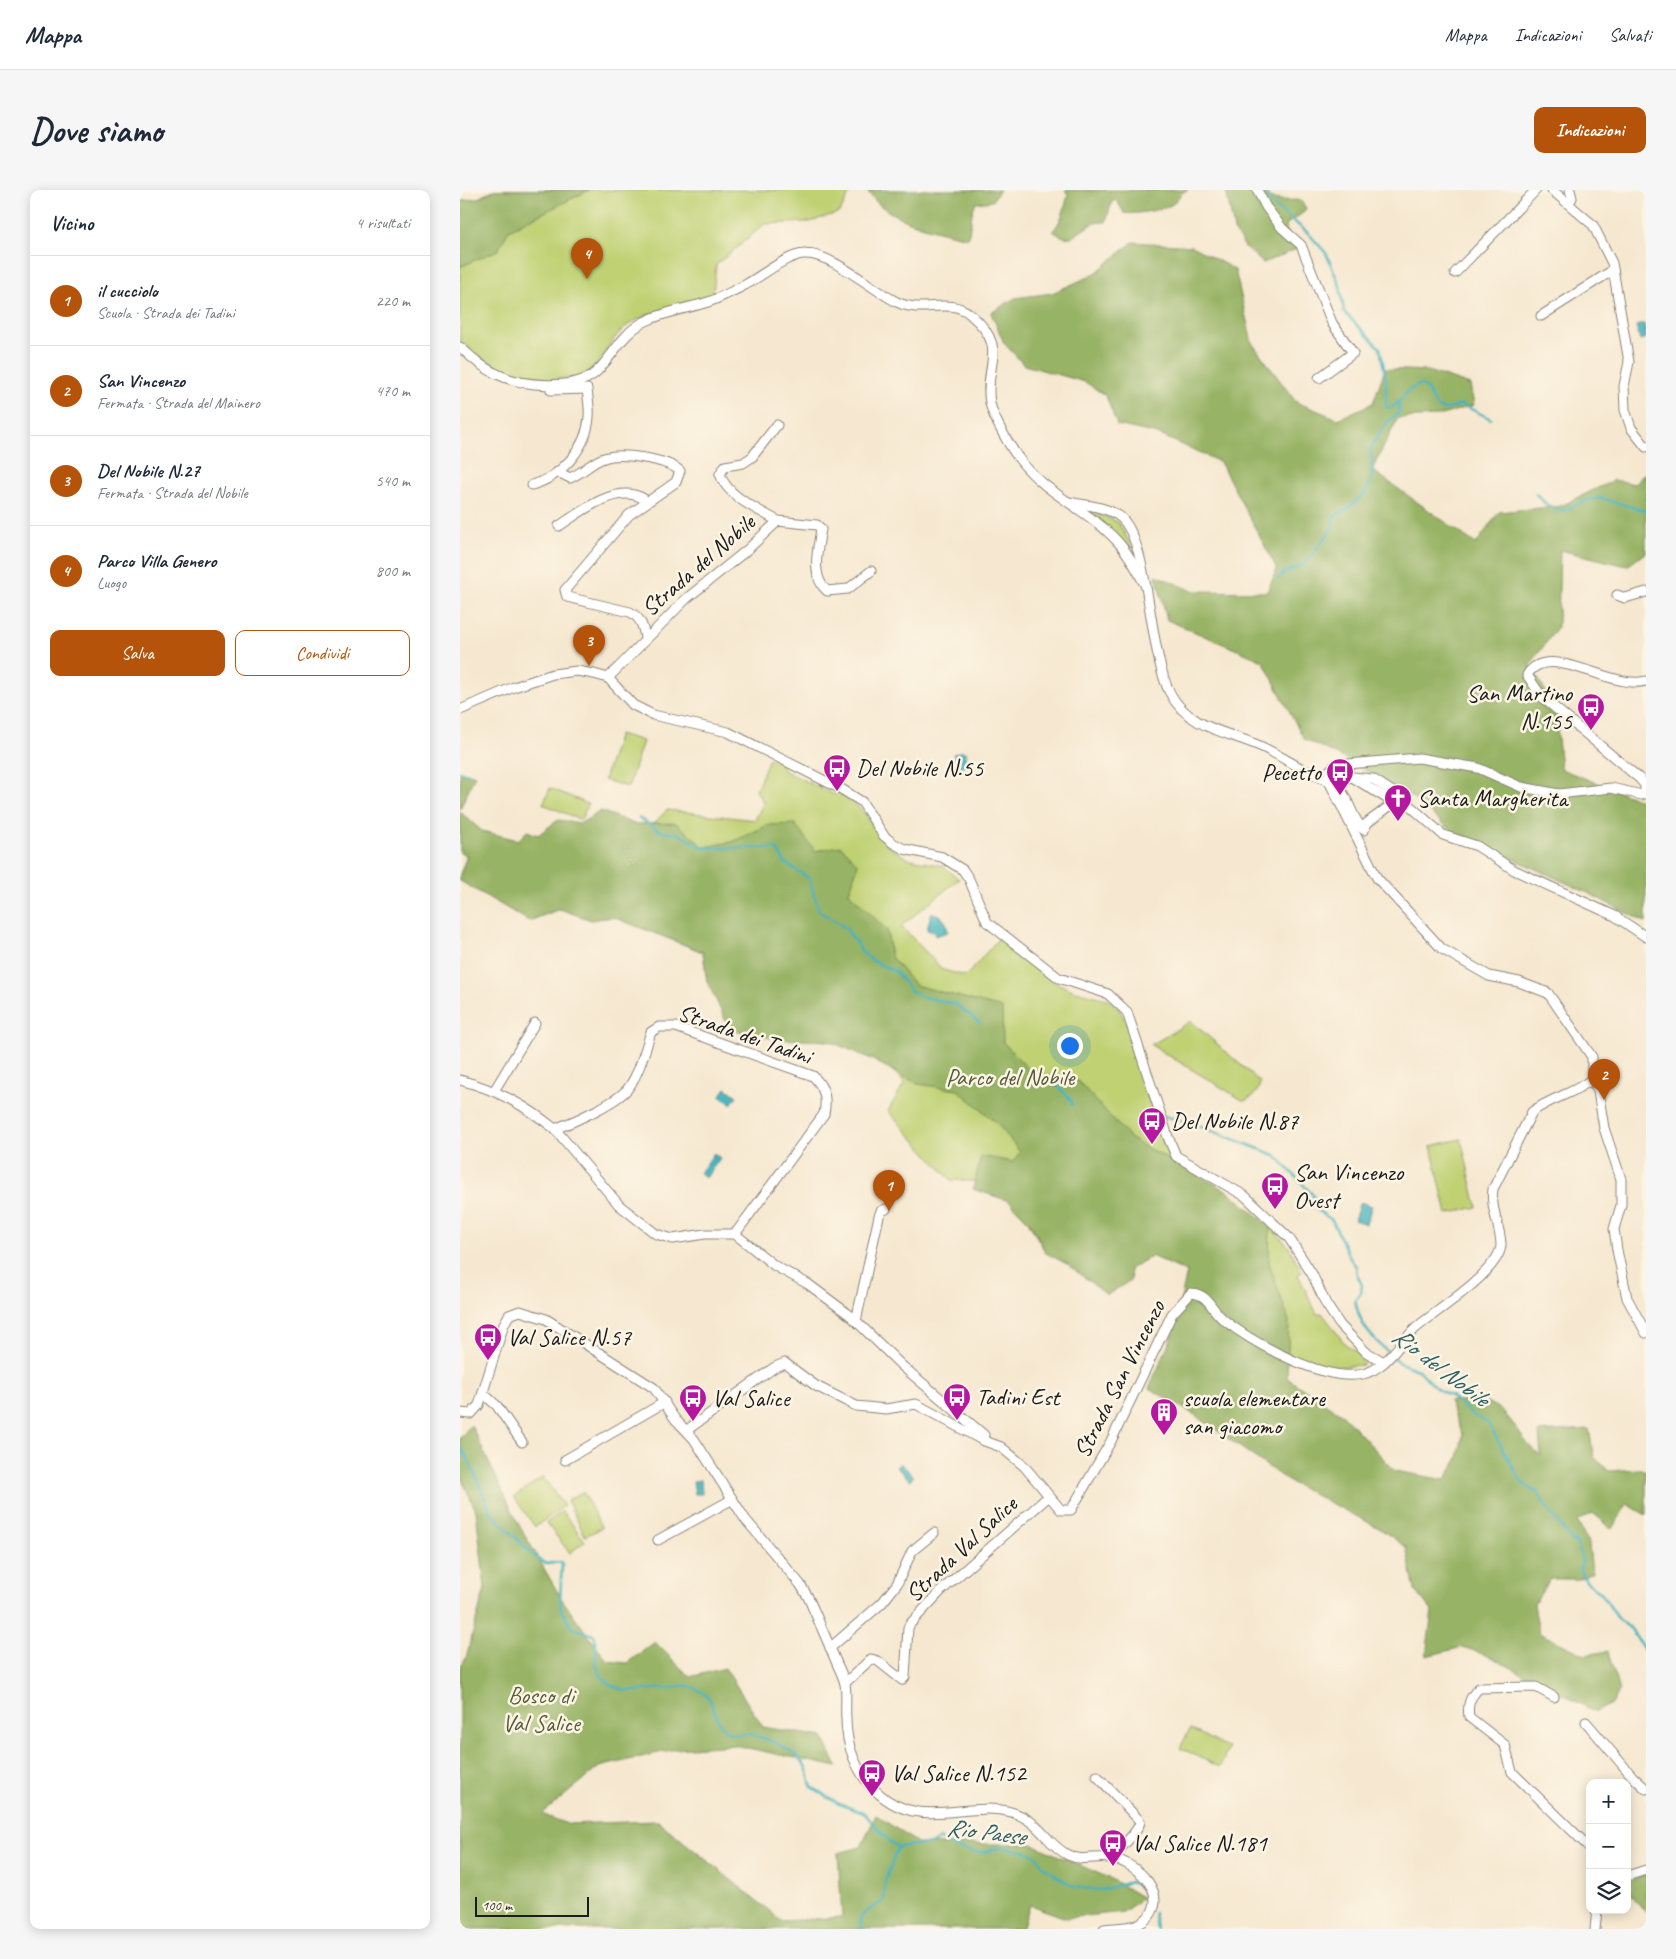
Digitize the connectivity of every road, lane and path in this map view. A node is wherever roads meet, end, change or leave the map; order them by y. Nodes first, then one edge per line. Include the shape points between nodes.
1 (1257, 190) edge
2 (1536, 190) edge
3 (1552, 190) edge
4 (1570, 190) edge
5 (1569, 203) junction
6 (1614, 270) junction
7 (1455, 273) dead end
8 (1541, 316) dead end
9 (460, 347) edge
10 (1319, 378) dead end
11 (529, 383) junction
12 (777, 425) dead end
13 (1646, 447) edge
14 (559, 470) junction
15 (532, 485) dead end
16 (1066, 501) junction
17 (644, 503) junction
18 (778, 521) junction
19 (559, 526) dead end
20 (871, 571) dead end
21 (1145, 585) junction
22 (1646, 592) edge
23 (1617, 595) dead end
24 (645, 638) junction
25 (608, 678) junction
26 (1646, 681) edge
27 (460, 710) edge
28 (1352, 776) junction
29 (1329, 781) junction
30 (1646, 936) edge
31 (535, 1023) dead end
32 (1592, 1079) junction
33 (460, 1080) edge
34 (494, 1091) junction
35 (555, 1129) junction
36 (886, 1209) dead end
37 (735, 1234) junction
38 (856, 1320) junction
39 (1646, 1333) edge
40 (1389, 1358) junction
41 (484, 1394) junction
42 (665, 1402) junction
43 (461, 1415) edge
44 (687, 1430) junction
45 (522, 1442) dead end
46 (1001, 1446) junction
47 (565, 1460) dead end
48 (1049, 1496) junction
49 (731, 1500) junction
50 (934, 1533) dead end
51 (658, 1540) dead end
52 (830, 1648) junction
53 (845, 1683) junction
54 (1554, 1697) dead end
55 (1586, 1722) dead end
56 (1097, 1776) dead end
57 (1646, 1789) edge
58 (1586, 1844) edge
59 (1112, 1858) junction
60 (1646, 1870) edge
61 (1631, 1875) edge
62 (1597, 1914) edge
63 (1104, 1929) edge
64 (1595, 1929) edge

1 - 10 street via 1266,208 1301,246 1332,323 1353,353
2 - 7 street
3 - 5 street
4 - 5 street via 1572,198
5 - 6 street via 1593,224
6 - 8 street
6 - 13 street via 1629,362 1624,386 1625,410 1631,428
9 - 11 street via 497,375
11 - 14 street via 552,390 588,389 590,414 584,438
11 - 16 street via 557,384 584,380 596,372 630,331 649,320 710,302 793,257 812,254 841,266 874,290 902,304 914,308 953,306 970,315 994,348 989,393 992,411 1028,469 1049,490
12 - 18 street, Strada del Nobile via 752,457 743,463 725,466 720,474 736,495
14 - 15 street via 552,477
14 - 17 street, Strada del Nobile via 570,478 606,457 622,456 669,463 680,471 676,482
16 - 21 street via 1117,541 1127,552
16 - 21 street via 1119,516 1136,546
17 - 19 street via 644,499 637,495 610,497
17 - 24 street, Strada del Nobile via 629,515 565,590 567,597 638,616
18 - 20 street, Strada del Nobile via 817,525 821,529 816,558 821,586 827,591 848,589
18 - 24 street, Strada del Nobile
21 - 29 street via 1160,670 1177,705 1205,726 1263,748
22 - 23 street via 1625,598
24 - 25 street, Strada del Nobile
25 - 27 street via 577,671 553,674
25 - 40 street via 633,705 653,715 728,732 862,802 884,836 904,849 942,857 963,870 987,922 1059,978 1108,994 1127,1012 1176,1156 1245,1196 1289,1238 1340,1325 1366,1352
26 - 29 street via 1624,683 1548,662 1539,663 1527,675 1542,697 1640,779 1645,785 1642,796 1611,788 1559,794 1521,787 1478,768 1419,758 1336,765 1329,772
28 - 29 street
28 - 29 street via 1391,801 1391,805 1367,823 1364,830 1339,787
28 - 30 street via 1373,779 1399,796 1443,835 1477,846 1514,870 1616,916
29 - 32 street via 1377,878 1442,949 1489,976 1519,982 1548,993 1592,1057
31 - 34 street
32 - 39 street via 1621,1179 1621,1205 1614,1229 1616,1250 1627,1298
32 - 40 street, Strada San Vincenzo via 1580,1089 1532,1112 1493,1188 1491,1199 1501,1245 1494,1261 1475,1282 1421,1323
33 - 34 street
34 - 35 street via 522,1104
35 - 37 street via 619,1205 656,1234 673,1239
35 - 37 street, Strada dei Tadini via 576,1121 626,1090 651,1032 659,1027 691,1031 813,1076 825,1094 824,1114
36 - 38 street via 879,1216
37 - 38 street via 775,1266 808,1284
38 - 46 street via 901,1365 970,1425
40 - 48 street, Strada San Vincenzo via 1363,1374 1346,1375 1298,1363 1247,1336 1222,1319 1204,1296 1191,1292 1172,1314 1111,1441 1076,1502 1066,1511
41 - 42 street via 504,1324 510,1315 520,1311 546,1319 597,1351 654,1388
41 - 43 street via 471,1414
41 - 45 street via 497,1406
42 - 44 street
42 - 47 street
44 - 46 street, Strada San Vincenzo via 775,1367 785,1364 816,1386 856,1406 886,1409 916,1404 982,1440
44 - 49 street
46 - 48 street, Strada San Vincenzo via 1024,1466
48 - 53 street, Strada Val Salice via 942,1590 910,1624 905,1677 902,1680 871,1659
49 - 51 street
49 - 52 street via 800,1584
50 - 52 street, Strada Val Salice via 912,1551 896,1584 882,1603
52 - 53 street
53 - 59 street via 851,1752 867,1782 883,1797 929,1814 978,1810 1012,1812 1038,1826 1067,1854 1076,1858
54 - 58 street via 1536,1687 1479,1688 1469,1701 1469,1717 1505,1745 1512,1772
55 - 57 street
56 - 59 street via 1140,1822 1138,1830
59 - 63 street via 1125,1863 1150,1883 1155,1894 1153,1910 1138,1925
60 - 61 street
62 - 64 street

